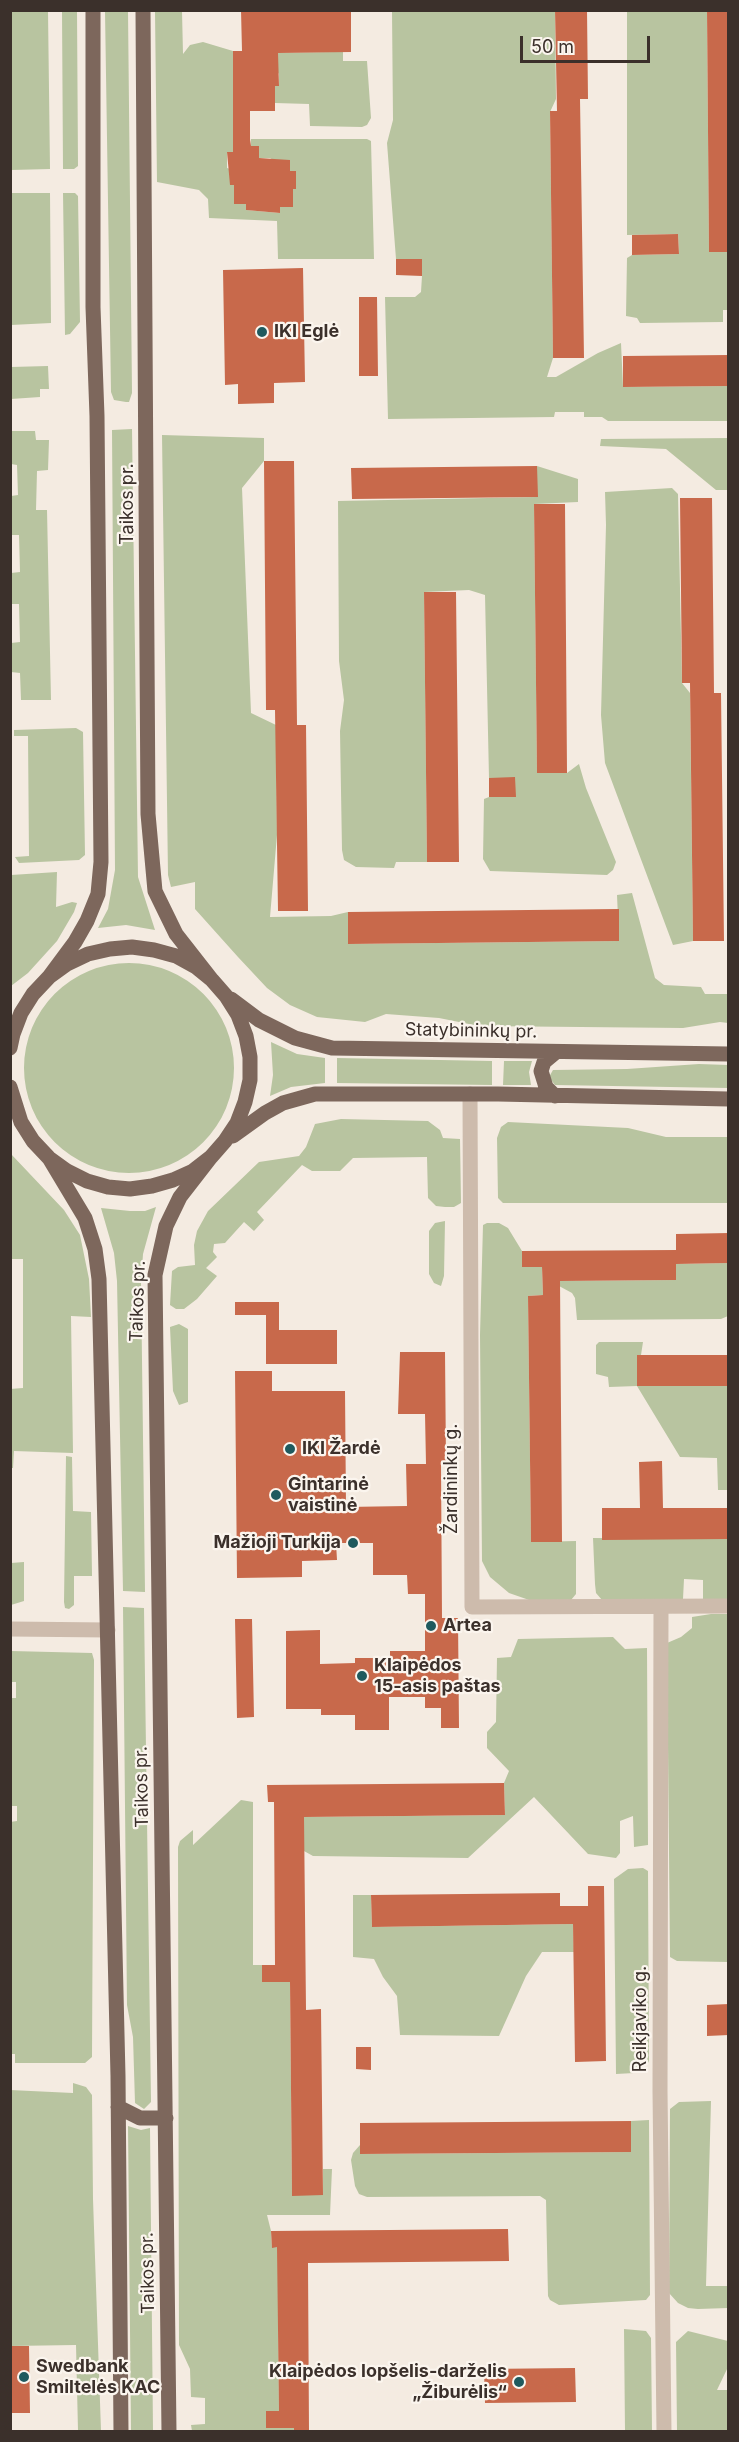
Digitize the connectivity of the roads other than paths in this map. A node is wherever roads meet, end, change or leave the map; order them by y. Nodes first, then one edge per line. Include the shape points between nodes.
1 (93, 10) edge
2 (143, 10) edge
3 (49, 978) junction
4 (212, 980) junction
5 (33, 994) junction
6 (226, 996) junction
7 (10, 1008) edge
8 (10, 1048) edge
9 (556, 1052) junction
10 (729, 1054) edge
11 (10, 1087) edge
12 (470, 1094) junction
13 (555, 1096) junction
14 (729, 1098) edge
15 (10, 1127) edge
16 (33, 1141) junction
17 (225, 1141) junction
18 (211, 1157) junction
19 (49, 1158) junction
20 (729, 1606) edge
21 (661, 1607) junction
22 (10, 1629) edge
23 (108, 1630) junction
24 (118, 2107) junction
25 (166, 2118) junction
26 (121, 2432) edge
27 (169, 2432) edge
28 (664, 2432) edge

1 - 3 main road, Taikos pr. via 101,862 98,894 87,921
2 - 4 main road, Taikos pr. via 148,814 155,891 176,934
3 - 4 main road via 88,954 132,947 176,956
3 - 5 main road
4 - 6 main road
5 - 7 main road
5 - 8 main road via 21,1013
6 - 9 main road, Statybininkų pr. via 259,1020 314,1045
6 - 17 main road via 246,1036 250,1080 237,1123
9 - 10 main road, Statybininkų pr.
9 - 13 main road via 544,1062 541,1071 546,1087
11 - 16 main road via 21,1122
12 - 13 main road
12 - 17 main road via 315,1094 274,1108
12 - 21 street, Žardininkų g. via 472,1607
13 - 14 main road
15 - 16 main road
16 - 19 main road
17 - 18 main road
18 - 19 main road via 173,1180 130,1189 87,1181
18 - 25 main road, Taikos pr. via 180,1197 166,1226 155,1275
19 - 23 main road, Taikos pr. via 85,1218 99,1279
20 - 21 street, Žardininkų g.
21 - 28 street, Reikjaviko g.
22 - 23 street
23 - 24 main road, Taikos pr.
24 - 25 main road via 140,2118
24 - 26 main road, Taikos pr.
25 - 27 main road, Taikos pr.

